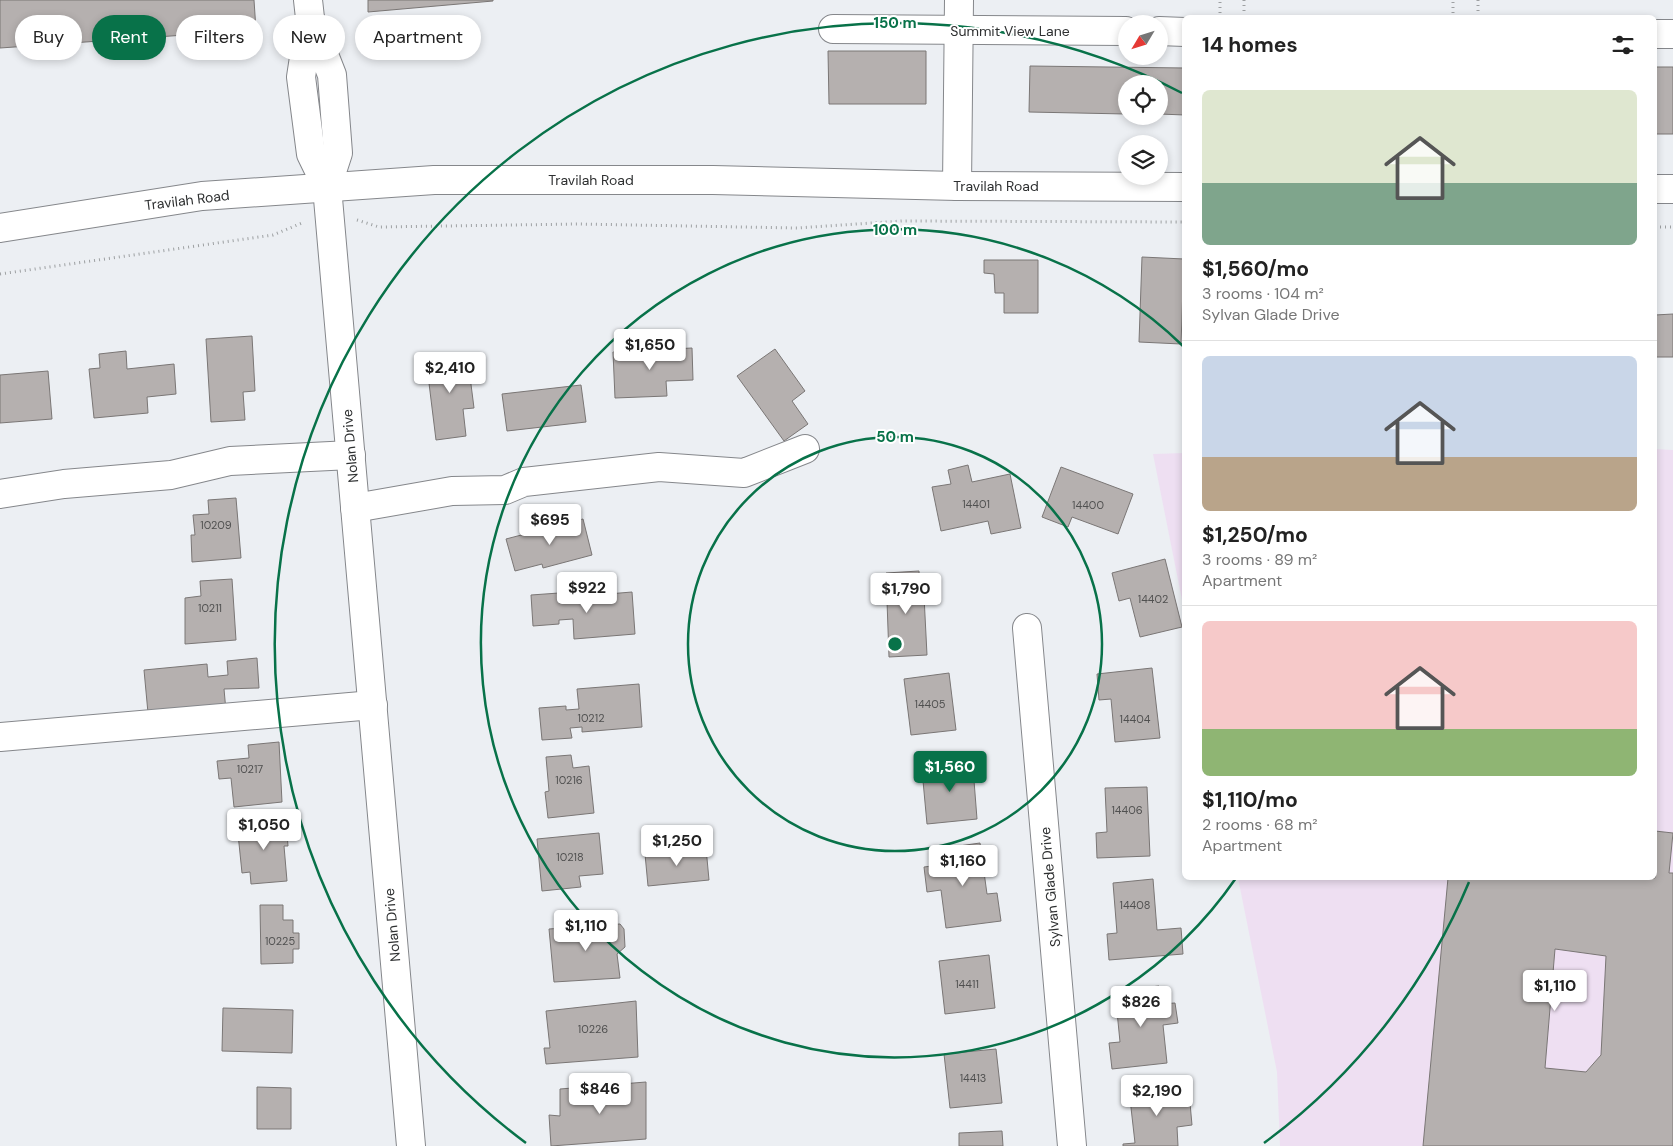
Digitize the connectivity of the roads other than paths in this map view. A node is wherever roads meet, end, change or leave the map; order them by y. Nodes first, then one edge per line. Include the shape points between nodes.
1 (959, 0) edge
2 (309, 9) edge
3 (833, 29) dead end
4 (959, 30) junction
5 (1118, 31) edge
6 (1168, 32) edge
7 (1182, 32) edge
8 (1657, 34) edge
9 (1673, 34) edge
10 (957, 186) junction
11 (327, 187) junction
12 (1182, 187) edge
13 (1657, 189) edge
14 (1673, 189) edge
15 (0, 228) edge
16 (805, 449) dead end
17 (351, 455) junction
18 (0, 494) edge
19 (355, 508) junction
20 (1027, 628) dead end
21 (373, 705) junction
22 (0, 736) edge
23 (411, 1146) edge
24 (1072, 1146) edge

1 - 4 street
2 - 11 street via 332,75 338,152
3 - 4 street, Summit View Lane
4 - 5 street, Summit View Lane
4 - 10 street
6 - 7 street
8 - 9 street
10 - 11 street, Travilah Road via 673,180 434,180
10 - 12 street, Travilah Road
11 - 15 street, Travilah Road via 202,196
11 - 17 street, Nolan Drive
13 - 14 street
16 - 19 street via 744,473 659,467 524,482 505,490 452,491
17 - 18 street via 230,461 171,475 64,484
17 - 19 street, Nolan Drive
19 - 21 street, Nolan Drive
20 - 24 street, Sylvan Glade Drive
21 - 22 street
21 - 23 street, Nolan Drive

